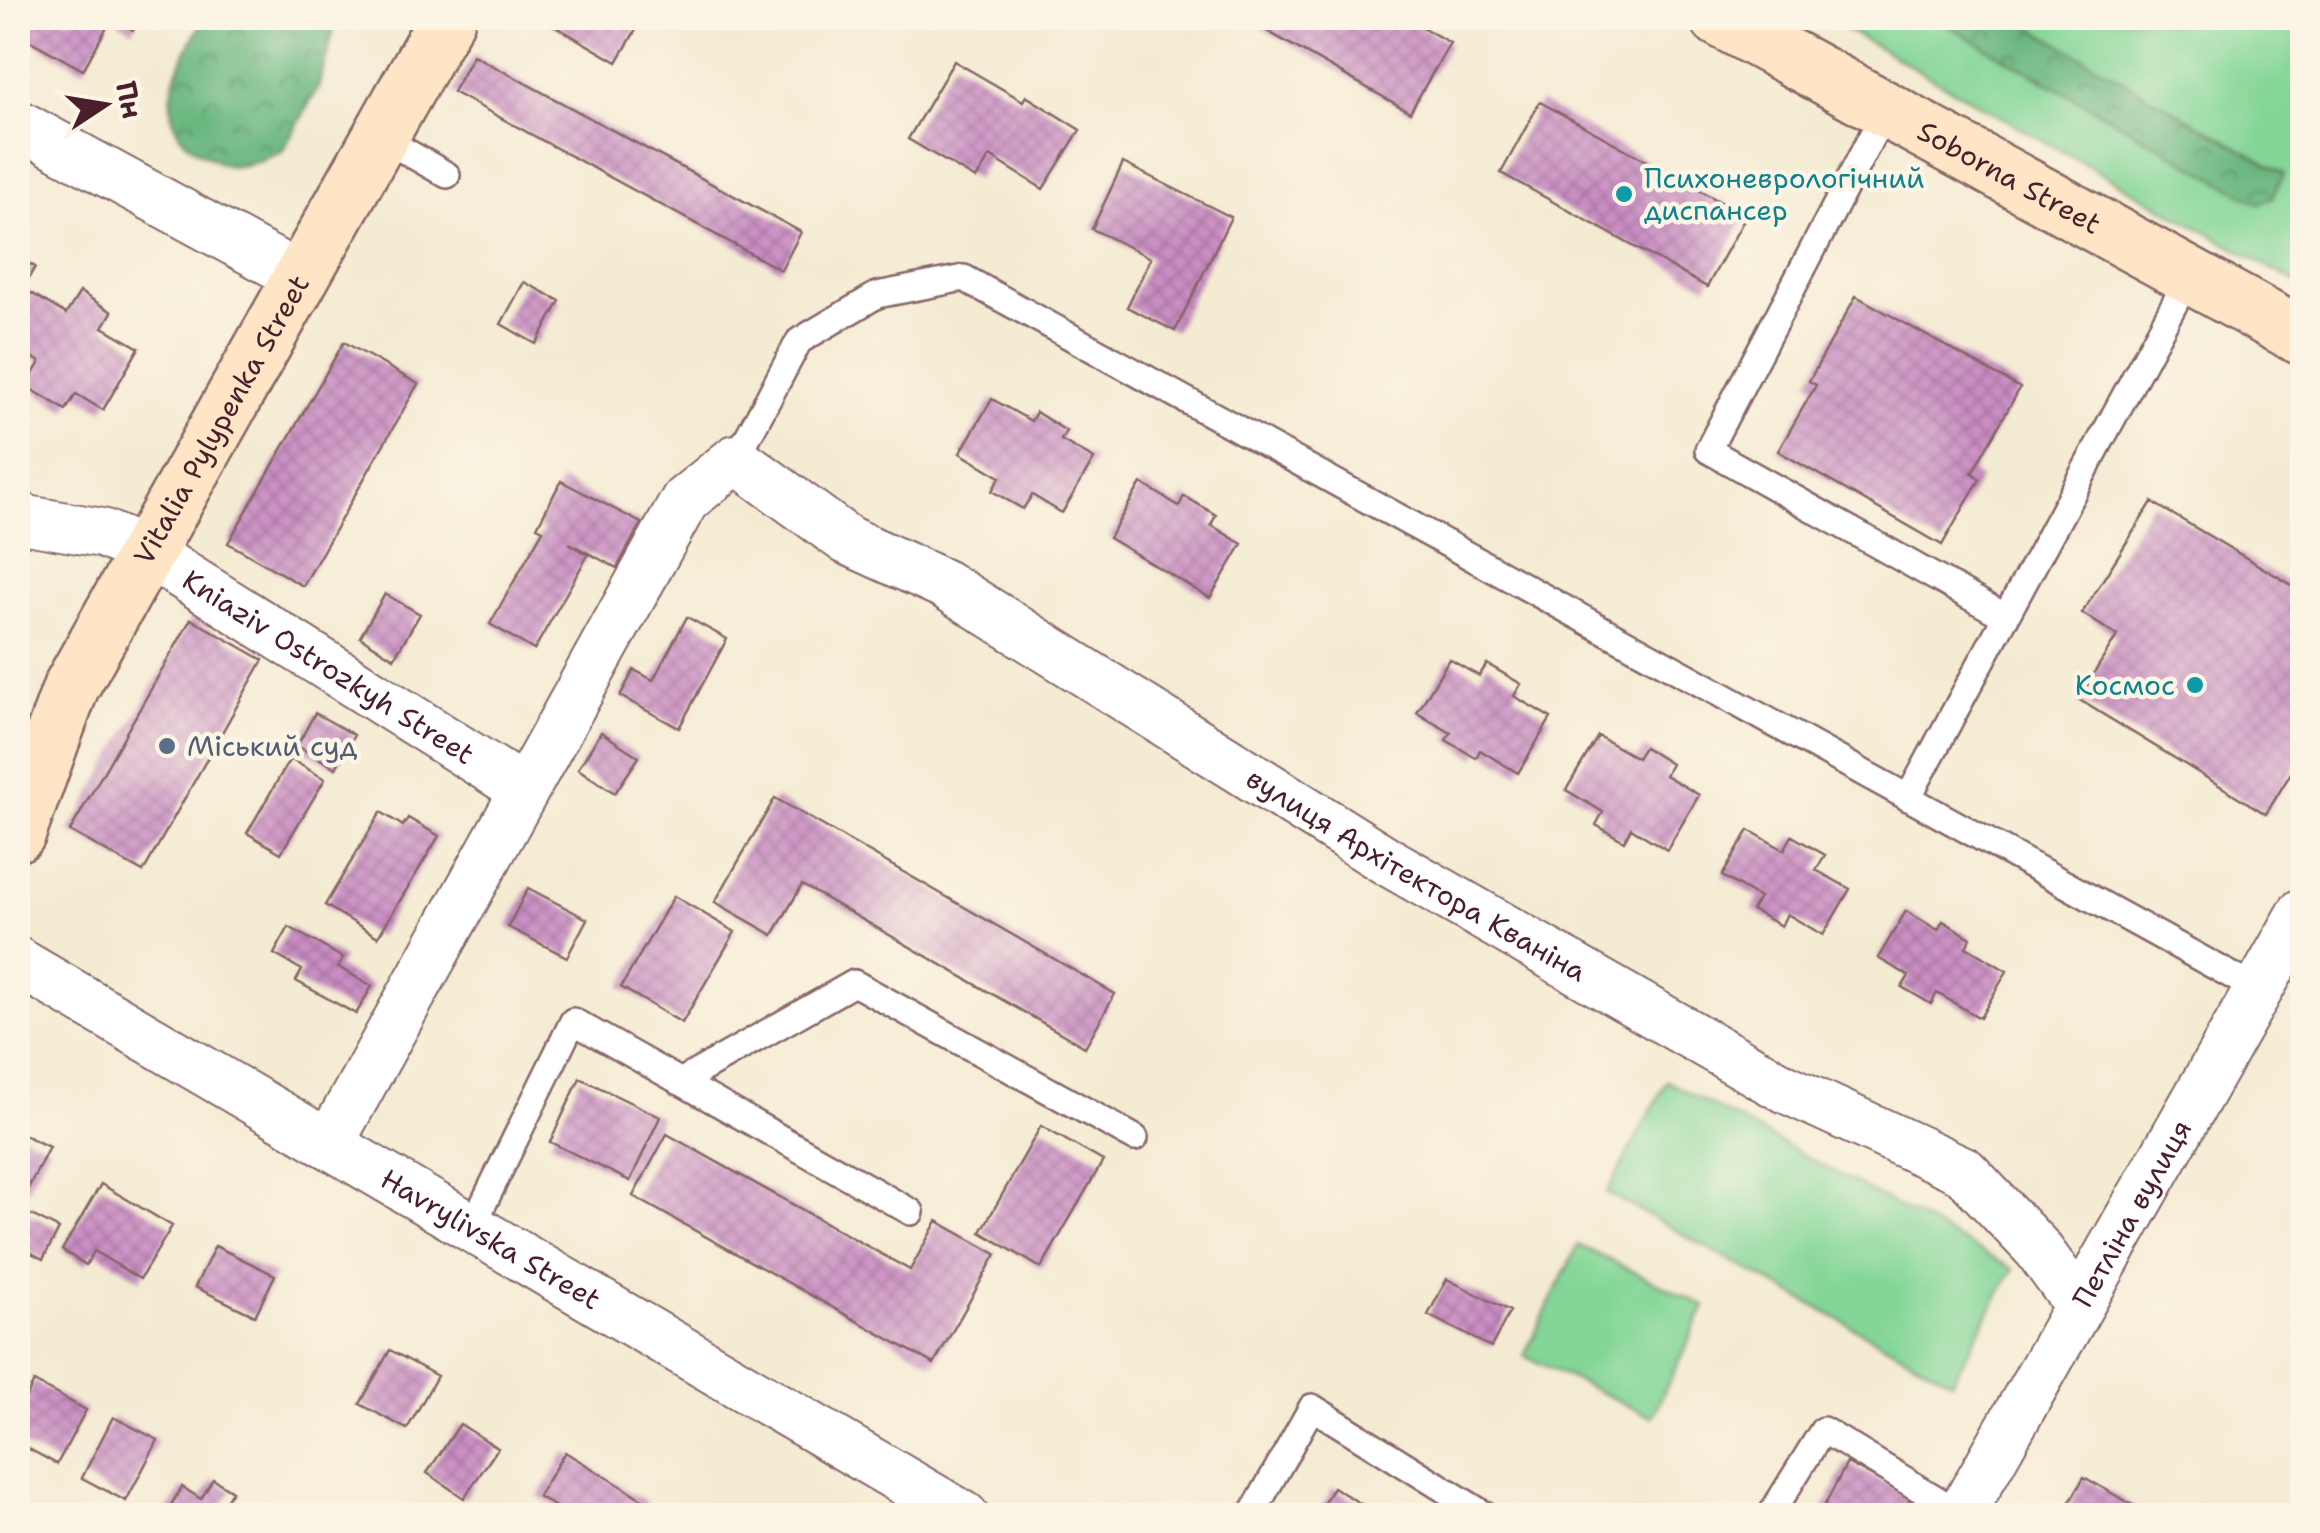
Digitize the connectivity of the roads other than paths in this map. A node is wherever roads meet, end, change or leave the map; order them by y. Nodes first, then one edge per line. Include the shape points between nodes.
1 (447, 18) edge
2 (1718, 18) edge
3 (1886, 108) junction
4 (18, 124) edge
5 (379, 136) junction
6 (447, 175) dead end
7 (2190, 275) junction
8 (300, 277) junction
9 (2302, 336) edge
10 (736, 459) junction
11 (18, 515) edge
12 (146, 552) junction
13 (2006, 618) junction
14 (524, 790) junction
15 (1908, 798) junction
16 (18, 833) edge
17 (2302, 913) edge
18 (18, 962) edge
19 (2258, 990) junction
20 (680, 1082) junction
21 (1135, 1138) dead end
22 (329, 1144) junction
23 (911, 1212) dead end
24 (472, 1227) junction
25 (2078, 1304) junction
26 (1960, 1515) edge
27 (964, 1516) edge
28 (1250, 1516) edge
29 (1487, 1516) edge
30 (1770, 1516) edge

1 - 5 street, Vitalia Pylypenka Street
2 - 3 street, Soborna Street
3 - 7 street, Soborna Street
3 - 13 lane via 1708,450
4 - 8 street
5 - 6 lane
5 - 8 street, Vitalia Pylypenka Street
7 - 9 street, Soborna Street
7 - 13 lane
8 - 12 street, Vitalia Pylypenka Street
10 - 14 street via 685,500
10 - 15 lane via 800,341 877,294 964,278
10 - 25 street, вулиця Архітектора Кваніна via 847,540 944,584 1404,871 1780,1086 1964,1171 2038,1249
11 - 12 street, Kniaziv Ostrozkyh Street via 102,533
12 - 14 street, Kniaziv Ostrozkyh Street
12 - 16 street, Vitalia Pylypenka Street via 70,687
13 - 15 lane
14 - 22 street
15 - 19 lane
17 - 19 street, Петліна вулиця
18 - 22 street, Havrylivska Street
19 - 25 street, Петліна вулиця
20 - 21 lane via 854,983
20 - 23 lane
20 - 24 lane via 573,1021
22 - 24 street, Havrylivska Street
24 - 27 street, Havrylivska Street
25 - 26 street, Петліна вулиця
26 - 30 lane via 1823,1430
28 - 29 lane via 1312,1407

